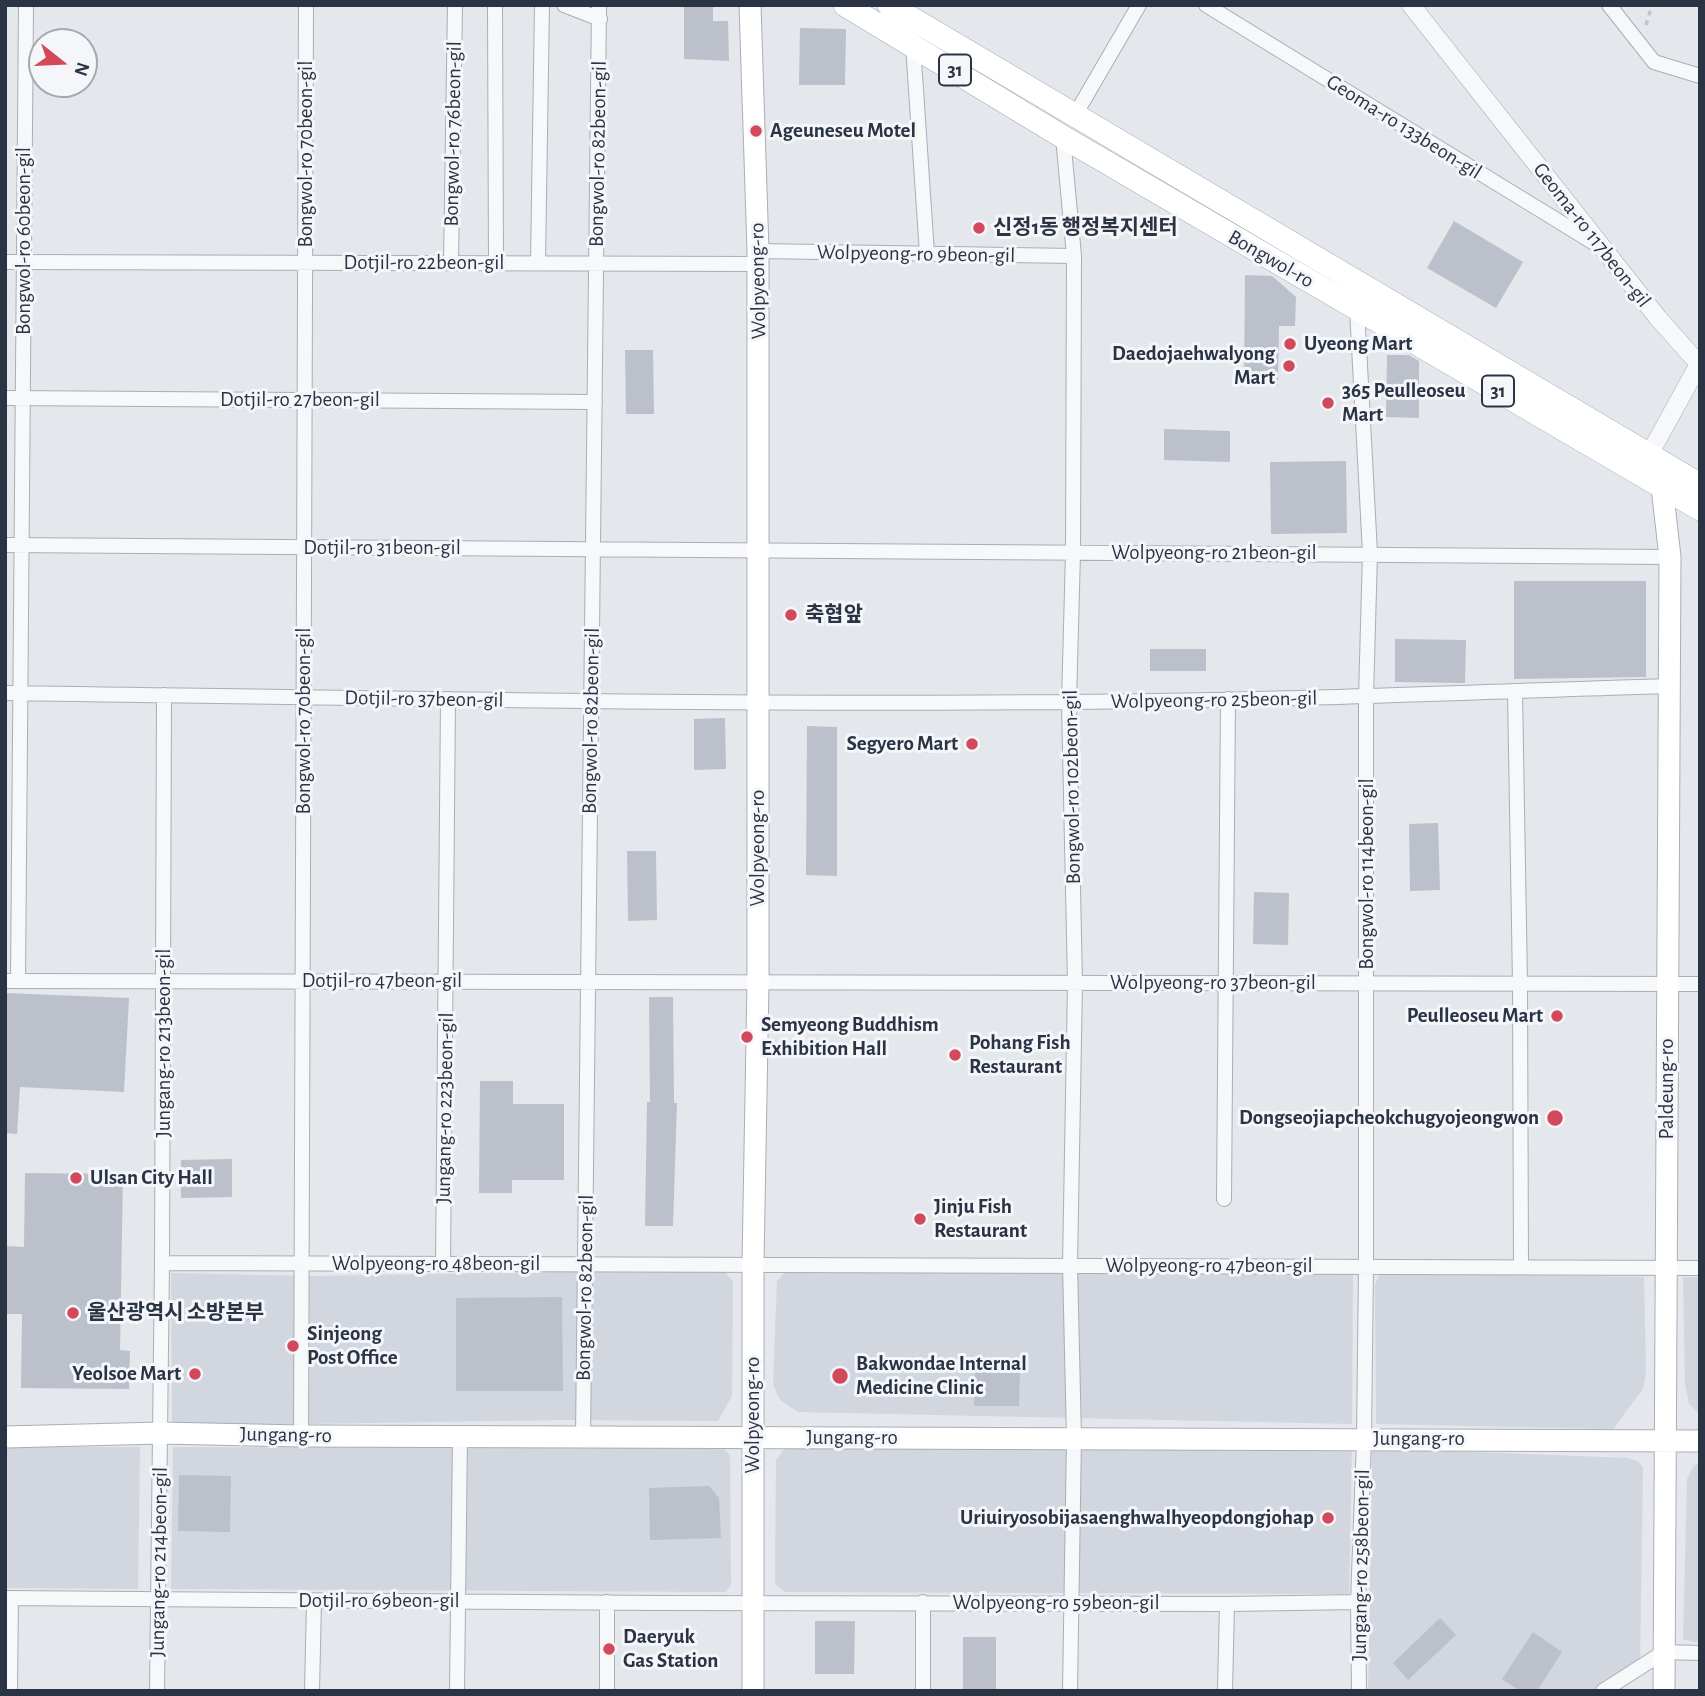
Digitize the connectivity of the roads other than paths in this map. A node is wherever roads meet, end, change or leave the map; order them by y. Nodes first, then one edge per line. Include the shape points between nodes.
1 (26, 5) edge
2 (306, 5) edge
3 (455, 5) edge
4 (495, 5) edge
5 (542, 5) edge
6 (564, 5) edge
7 (750, 5) edge
8 (845, 5) edge
9 (889, 5) edge
10 (1139, 5) edge
11 (1206, 5) edge
12 (1411, 5) edge
13 (1609, 5) edge
14 (600, 12) edge
15 (913, 45) junction
16 (1700, 76) edge
17 (1075, 115) junction
18 (1063, 137) junction
19 (1130, 148) junction
20 (1119, 170) junction
21 (1603, 249) junction
22 (927, 254) junction
23 (1074, 256) junction
24 (758, 258) junction
25 (5, 262) edge
26 (24, 262) junction
27 (305, 263) junction
28 (451, 263) junction
29 (496, 263) junction
30 (538, 263) junction
31 (597, 264) junction
32 (1357, 309) junction
33 (5, 398) edge
34 (23, 398) junction
35 (305, 400) junction
36 (595, 402) junction
37 (1644, 463) junction
38 (1700, 485) edge
39 (1662, 487) junction
40 (1700, 509) edge
41 (5, 545) edge
42 (22, 545) junction
43 (304, 547) junction
44 (594, 550) junction
45 (758, 551) junction
46 (1073, 553) junction
47 (1370, 553) junction
48 (1670, 557) junction
49 (1669, 686) junction
50 (1515, 691) junction
51 (5, 693) edge
52 (21, 694) junction
53 (164, 695) junction
54 (304, 697) junction
55 (1366, 697) junction
56 (448, 699) junction
57 (1228, 699) junction
58 (592, 701) junction
59 (1069, 702) junction
60 (758, 703) junction
61 (12, 981) edge
62 (164, 981) junction
63 (303, 981) junction
64 (446, 981) junction
65 (589, 982) junction
66 (758, 982) junction
67 (1075, 983) junction
68 (1225, 984) junction
69 (1367, 984) junction
70 (1520, 984) junction
71 (1667, 984) junction
72 (1700, 984) edge
73 (1224, 1199) dead end
74 (162, 1263) junction
75 (302, 1263) junction
76 (753, 1263) junction
77 (443, 1264) junction
78 (585, 1264) junction
79 (1070, 1265) junction
80 (1366, 1266) junction
81 (1521, 1267) junction
82 (1666, 1268) junction
83 (1700, 1268) edge
84 (161, 1433) junction
85 (301, 1436) junction
86 (460, 1436) junction
87 (5, 1437) edge
88 (583, 1437) junction
89 (754, 1438) junction
90 (1074, 1438) junction
91 (1364, 1439) junction
92 (1665, 1440) junction
93 (1700, 1441) edge
94 (8, 1598) edge
95 (158, 1599) junction
96 (314, 1601) junction
97 (458, 1601) junction
98 (753, 1601) junction
99 (607, 1602) junction
100 (923, 1602) junction
101 (1358, 1602) junction
102 (1072, 1603) junction
103 (1227, 1604) junction
104 (1664, 1652) junction
105 (1700, 1653) edge
106 (10, 1691) edge
107 (157, 1691) edge
108 (312, 1691) edge
109 (457, 1691) edge
110 (607, 1691) edge
111 (753, 1691) edge
112 (923, 1691) edge
113 (1070, 1691) edge
114 (1225, 1691) edge
115 (1359, 1691) edge
116 (1604, 1691) edge
117 (1664, 1691) edge

1 - 26 street, Bongwol-ro 60beon-gil
2 - 27 street, Bongwol-ro 70beon-gil
3 - 28 street, Bongwol-ro 76beon-gil
4 - 29 street
5 - 30 street
6 - 14 street
7 - 24 main road, Wolpyeong-ro
8 - 15 main road, Bongwol-ro / 31
9 - 17 main road
10 - 17 street
11 - 21 street, Geoma-ro 133beon-gil
12 - 21 street, Geoma-ro 117beon-gil
13 - 16 street via 1654,62
14 - 31 street, Bongwol-ro 82beon-gil
15 - 18 main road, Bongwol-ro / 31
15 - 22 street
17 - 19 main road
18 - 20 main road, Bongwol-ro / 31
18 - 23 street, Bongwol-ro 102beon-gil
19 - 20 main road via 1093,130 1079,133 1084,146
19 - 37 main road
20 - 32 main road, Bongwol-ro / 31
21 - 37 street, Geoma-ro 117beon-gil via 1699,364
22 - 23 street, Wolpyeong-ro 9beon-gil
22 - 24 street, Wolpyeong-ro 9beon-gil
23 - 46 street, Bongwol-ro 102beon-gil
24 - 31 street, Dotjil-ro 22beon-gil
24 - 45 main road, Wolpyeong-ro
25 - 26 street, Dotjil-ro 22beon-gil
26 - 27 street, Dotjil-ro 22beon-gil
26 - 34 street, Bongwol-ro 60beon-gil
27 - 28 street, Dotjil-ro 22beon-gil
27 - 35 street, Bongwol-ro 70beon-gil
28 - 29 street, Dotjil-ro 22beon-gil
29 - 30 street, Dotjil-ro 22beon-gil
30 - 31 street, Dotjil-ro 22beon-gil
31 - 36 street, Bongwol-ro 82beon-gil
32 - 37 main road, Bongwol-ro / 31
32 - 47 street, Bongwol-ro 114beon-gil
33 - 34 street, Dotjil-ro 27beon-gil
34 - 35 street, Dotjil-ro 27beon-gil
34 - 42 street, Bongwol-ro 60beon-gil
35 - 36 street, Dotjil-ro 27beon-gil
35 - 43 street, Bongwol-ro 70beon-gil
36 - 44 street, Bongwol-ro 82beon-gil
37 - 38 main road
37 - 39 main road, Bongwol-ro / 31
39 - 40 main road, Bongwol-ro / 31
39 - 48 main road, Paldeung-ro
41 - 42 street, Dotjil-ro 31beon-gil
42 - 43 street, Dotjil-ro 31beon-gil
42 - 52 street, Bongwol-ro 60beon-gil
43 - 44 street, Dotjil-ro 31beon-gil
43 - 54 street, Bongwol-ro 70beon-gil
44 - 45 street, Dotjil-ro 31beon-gil
44 - 58 street, Bongwol-ro 82beon-gil
45 - 46 street, Wolpyeong-ro 21beon-gil
45 - 60 main road, Wolpyeong-ro
46 - 47 street, Wolpyeong-ro 21beon-gil
46 - 59 street, Bongwol-ro 102beon-gil
47 - 48 street, Wolpyeong-ro 21beon-gil
47 - 55 street, Bongwol-ro 114beon-gil
48 - 49 main road, Paldeung-ro
49 - 50 street, Wolpyeong-ro 25beon-gil
49 - 71 main road, Paldeung-ro
50 - 55 street, Wolpyeong-ro 25beon-gil
50 - 70 street
51 - 52 street, Dotjil-ro 37beon-gil
52 - 53 street, Dotjil-ro 37beon-gil
52 - 61 street, Bongwol-ro 60beon-gil
53 - 54 street, Dotjil-ro 37beon-gil
53 - 62 street, Jungang-ro 213beon-gil
54 - 56 street, Dotjil-ro 37beon-gil
54 - 63 street, Bongwol-ro 70beon-gil
55 - 57 street, Wolpyeong-ro 25beon-gil
55 - 69 street, Bongwol-ro 114beon-gil
56 - 58 street, Dotjil-ro 37beon-gil
56 - 64 street, Jungang-ro 223beon-gil
57 - 59 street, Wolpyeong-ro 25beon-gil
57 - 68 street
58 - 60 street, Dotjil-ro 37beon-gil
58 - 65 street, Bongwol-ro 82beon-gil
59 - 60 street, Wolpyeong-ro 25beon-gil
59 - 67 street, Bongwol-ro 102beon-gil
60 - 66 main road, Wolpyeong-ro
61 - 62 street, Dotjil-ro 47beon-gil
62 - 63 street, Dotjil-ro 47beon-gil
62 - 74 street, Jungang-ro 213beon-gil
63 - 64 street, Dotjil-ro 47beon-gil
63 - 75 street, Bongwol-ro 70beon-gil
64 - 65 street, Dotjil-ro 47beon-gil
64 - 77 street, Jungang-ro 223beon-gil
65 - 66 street, Dotjil-ro 47beon-gil
65 - 78 street, Bongwol-ro 82beon-gil
66 - 67 street, Wolpyeong-ro 37beon-gil
66 - 76 main road, Wolpyeong-ro
67 - 68 street, Wolpyeong-ro 37beon-gil
67 - 79 street, Bongwol-ro 102beon-gil
68 - 69 street, Wolpyeong-ro 37beon-gil
68 - 73 street
69 - 70 street, Wolpyeong-ro 37beon-gil
69 - 80 street, Bongwol-ro 114beon-gil
70 - 71 street, Wolpyeong-ro 37beon-gil
70 - 81 street
71 - 72 street, Wolpyeong-ro 37beon-gil
71 - 82 main road, Paldeung-ro
74 - 75 street, Wolpyeong-ro 48beon-gil
74 - 84 street, Jungang-ro 213beon-gil
75 - 77 street, Wolpyeong-ro 48beon-gil
75 - 85 street, Bongwol-ro 70beon-gil
76 - 78 street, Wolpyeong-ro 48beon-gil
76 - 79 street, Wolpyeong-ro 47beon-gil
76 - 89 main road, Wolpyeong-ro
77 - 78 street, Wolpyeong-ro 48beon-gil
78 - 88 street, Bongwol-ro 82beon-gil
79 - 80 street, Wolpyeong-ro 47beon-gil
79 - 90 street, Bongwol-ro 102beon-gil
80 - 81 street, Wolpyeong-ro 47beon-gil
80 - 91 street, Bongwol-ro 114beon-gil
81 - 82 street, Wolpyeong-ro 47beon-gil
82 - 83 street, Wolpyeong-ro 47beon-gil
82 - 92 main road, Paldeung-ro
84 - 85 main road, Jungang-ro
84 - 87 main road, Jungang-ro
84 - 95 street, Jungang-ro 214beon-gil
85 - 86 main road, Jungang-ro
86 - 88 main road, Jungang-ro
86 - 97 street
88 - 89 main road, Jungang-ro
89 - 90 main road, Jungang-ro
89 - 98 main road, Wolpyeong-ro
90 - 91 main road, Jungang-ro
90 - 102 street, Bongwol-ro 102beon-gil
91 - 92 main road, Jungang-ro
91 - 101 street, Jungang-ro 258beon-gil
92 - 93 main road, Jungang-ro
92 - 104 main road, Paldeung-ro
94 - 95 street, Dotjil-ro 69beon-gil
94 - 106 street
95 - 96 street, Dotjil-ro 69beon-gil
95 - 107 street, Jungang-ro 214beon-gil
96 - 97 street, Dotjil-ro 69beon-gil
96 - 108 street
97 - 99 street, Dotjil-ro 69beon-gil
97 - 109 street
98 - 99 street, Dotjil-ro 69beon-gil
98 - 100 street, Wolpyeong-ro 59beon-gil
98 - 111 main road, Wolpyeong-ro
99 - 110 street
100 - 102 street, Wolpyeong-ro 59beon-gil
100 - 112 street
101 - 103 street, Wolpyeong-ro 59beon-gil
101 - 115 street, Jungang-ro 258beon-gil
102 - 103 street, Wolpyeong-ro 59beon-gil
102 - 113 street, Bongwol-ro 102beon-gil
103 - 114 street
104 - 105 street
104 - 116 street
104 - 117 main road, Paldeung-ro

